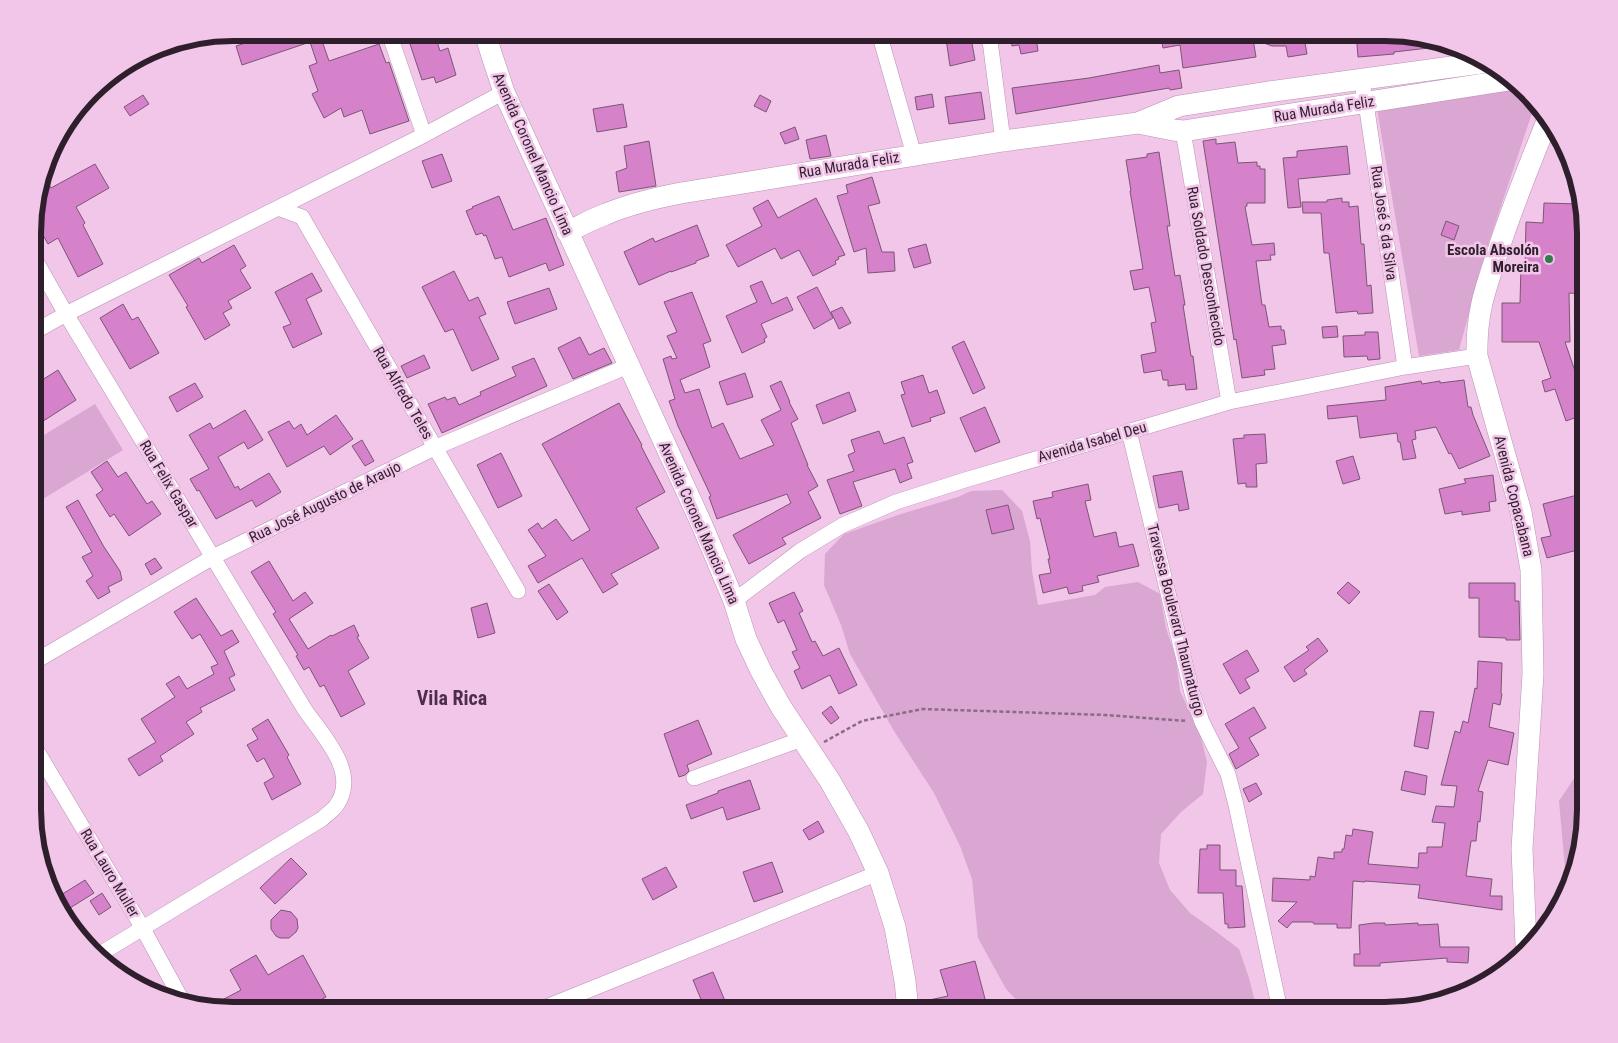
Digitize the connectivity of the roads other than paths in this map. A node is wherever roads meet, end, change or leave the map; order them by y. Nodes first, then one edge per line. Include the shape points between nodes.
1 (392, 41) edge
2 (488, 41) edge
3 (882, 41) edge
4 (990, 41) edge
5 (1475, 64) edge
6 (1361, 79) junction
7 (1502, 81) edge
8 (504, 92) junction
9 (1268, 92) junction
10 (1366, 103) junction
11 (1272, 117) junction
12 (1138, 123) junction
13 (1544, 128) edge
14 (1184, 131) junction
15 (424, 135) junction
16 (1003, 141) junction
17 (914, 155) junction
18 (278, 208) junction
19 (567, 232) junction
20 (41, 270) edge
21 (66, 314) junction
22 (41, 328) edge
23 (1478, 356) junction
24 (628, 366) junction
25 (1405, 367) junction
26 (1229, 402) junction
27 (1129, 431) junction
28 (434, 448) junction
29 (213, 556) junction
30 (518, 591) dead end
31 (734, 601) junction
32 (41, 658) edge
33 (806, 745) junction
34 (41, 758) edge
35 (694, 778) dead end
36 (878, 873) junction
37 (142, 928) junction
38 (1526, 939) edge
39 (104, 951) edge
40 (178, 994) edge
41 (559, 1002) edge
42 (907, 1002) edge
43 (1278, 1002) edge

1 - 15 street
2 - 8 street, Avenida Coronel Mancio Lima
3 - 17 street
4 - 16 street
5 - 6 street, Rua Murada Feliz
6 - 9 street, Rua Murada Feliz
6 - 10 street, Rua José S da Silva
7 - 10 street, Rua Murada Feliz
8 - 15 street
8 - 19 street, Avenida Coronel Mancio Lima
9 - 11 street
9 - 12 street, Rua Murada Feliz via 1179,106
10 - 11 street, Rua Murada Feliz
10 - 25 street, Rua José S da Silva
11 - 14 street, Rua Murada Feliz
12 - 14 street, Rua Murada Feliz
12 - 16 street, Rua Murada Feliz
13 - 23 street, Avenida Copacabana via 1508,219 1484,294 1478,323
14 - 26 street, Rua Soldado Desconhecido
15 - 18 street
16 - 17 street, Rua Murada Feliz
17 - 19 street, Rua Murada Feliz via 650,199 604,214
18 - 21 street
18 - 28 street, Rua Alfredo Teles via 302,217
19 - 24 street, Avenida Coronel Mancio Lima
20 - 21 street, Rua Felix Gaspar
21 - 22 street
21 - 29 street, Rua Felix Gaspar
23 - 25 street, Avenida Isabel Deu
23 - 38 street, Avenida Copacabana via 1521,512 1531,570 1533,674 1522,849
24 - 28 street, Rua José Augusto de Araujo
24 - 31 street, Avenida Coronel Mancio Lima
25 - 26 street, Avenida Isabel Deu
26 - 27 street, Avenida Isabel Deu
27 - 31 street, Avenida Isabel Deu via 868,513 843,524 800,551
27 - 43 street, Travessa Boulevard Thaumaturgo via 1192,693 1202,722 1228,774
28 - 29 street, Rua José Augusto de Araujo
28 - 30 street, Rua Alfredo Teles
29 - 32 street, Rua José Augusto de Araujo
29 - 37 street, Rua Felix Gaspar via 305,710 337,756 343,784 335,808 322,819
31 - 33 street, Avenida Coronel Mancio Lima via 761,672
33 - 35 street
33 - 36 street, Avenida Coronel Mancio Lima via 859,832
34 - 37 street, Rua Lauro Muller
36 - 41 street
36 - 42 street, Avenida Coronel Mancio Lima via 895,927
37 - 39 street
37 - 40 street, Rua Lauro Muller

